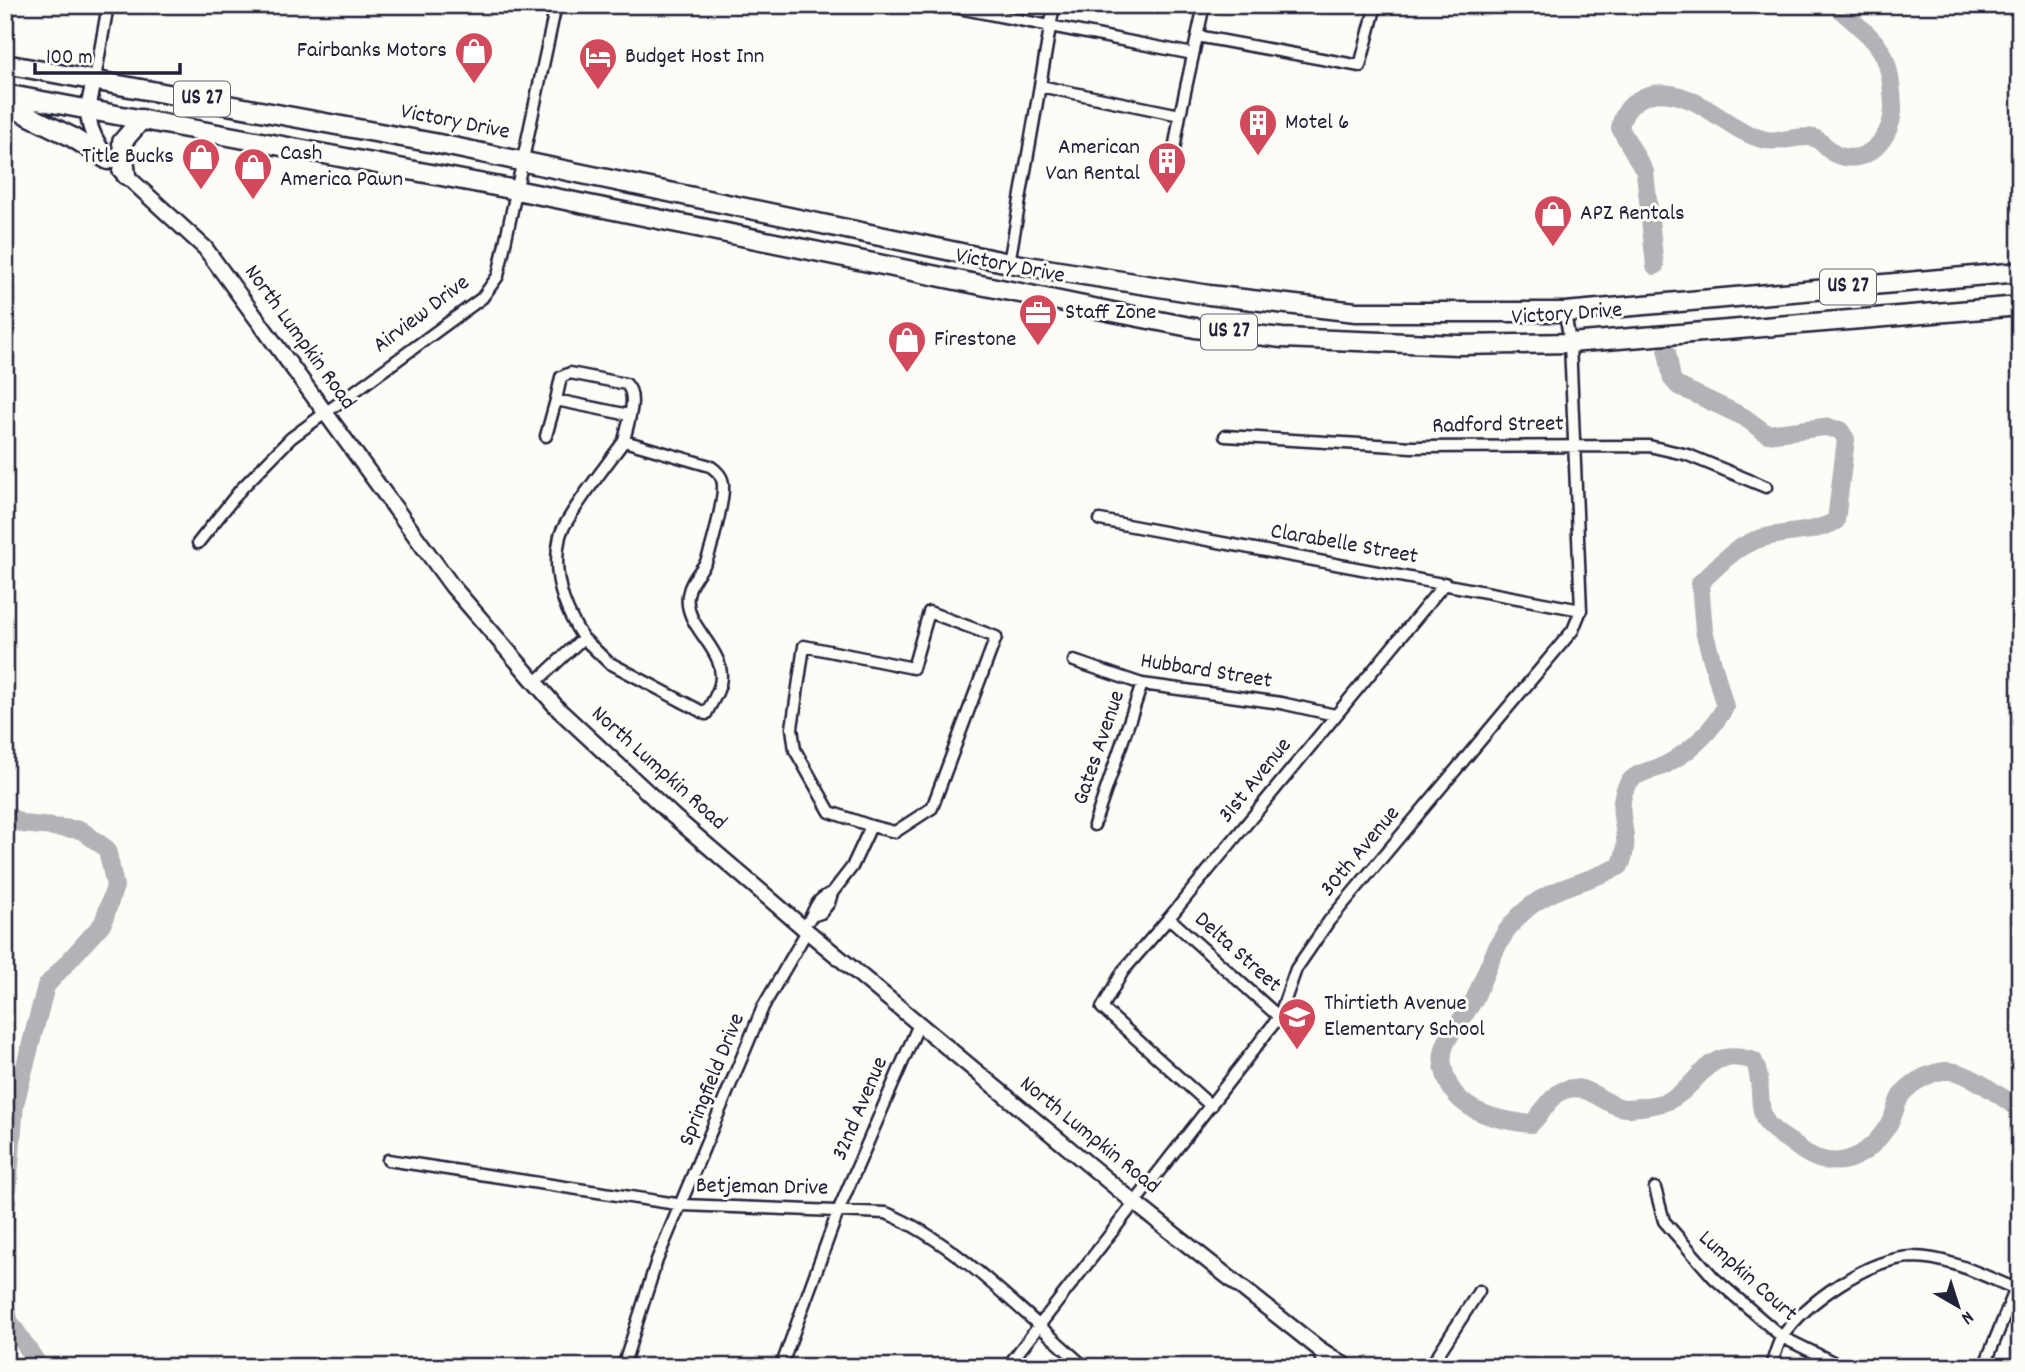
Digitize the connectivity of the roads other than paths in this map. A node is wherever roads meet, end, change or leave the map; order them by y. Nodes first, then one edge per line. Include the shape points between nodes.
1 (108, 5) edge
2 (556, 5) edge
3 (943, 5) edge
4 (1054, 5) edge
5 (1204, 5) edge
6 (1377, 5) edge
7 (974, 8) edge
8 (1051, 27) junction
9 (1197, 36) junction
10 (1193, 54) junction
11 (5, 64) edge
12 (95, 79) junction
13 (1040, 86) junction
14 (5, 94) edge
15 (5, 104) edge
16 (86, 108) junction
17 (1180, 115) junction
18 (142, 119) junction
19 (108, 160) junction
20 (522, 161) junction
21 (1170, 173) dead end
22 (127, 175) junction
23 (516, 190) junction
24 (1009, 263) junction
25 (2020, 272) edge
26 (1003, 291) junction
27 (2020, 306) edge
28 (1565, 312) junction
29 (1570, 343) junction
30 (556, 400) junction
31 (326, 412) junction
32 (629, 415) junction
33 (546, 436) dead end
34 (1224, 436) dead end
35 (624, 441) junction
36 (1574, 444) junction
37 (1766, 487) dead end
38 (1100, 520) dead end
39 (198, 543) dead end
40 (1445, 583) junction
41 (1581, 610) junction
42 (583, 638) junction
43 (1073, 661) dead end
44 (536, 682) junction
45 (1142, 684) junction
46 (1335, 715) junction
47 (1094, 825) dead end
48 (871, 826) junction
49 (1169, 918) junction
50 (807, 925) junction
51 (1279, 1017) junction
52 (919, 1024) junction
53 (1211, 1106) junction
54 (388, 1160) dead end
55 (1656, 1188) dead end
56 (683, 1205) junction
57 (1136, 1205) junction
58 (839, 1209) junction
59 (2020, 1278) edge
60 (2016, 1289) junction
61 (1479, 1292) dead end
62 (1040, 1327) junction
63 (1782, 1337) junction
64 (1318, 1348) junction
65 (623, 1367) edge
66 (781, 1367) edge
67 (1007, 1367) edge
68 (1085, 1367) edge
69 (1323, 1367) edge
70 (1347, 1367) edge
71 (1430, 1367) edge
72 (1771, 1367) edge
73 (1843, 1367) edge
74 (1984, 1367) edge

1 - 12 street
2 - 20 street, Airview Drive
3 - 7 street
4 - 8 street
5 - 9 street
6 - 9 street via 1360,66
7 - 8 street
8 - 10 street
8 - 13 street
9 - 10 street
10 - 17 street
11 - 12 highway, Victory Drive / US 27
12 - 16 street
12 - 20 highway, Victory Drive / US 27
13 - 17 street
13 - 24 street
14 - 16 highway, Victory Drive / US 27
15 - 19 highway
16 - 18 highway, Victory Drive / US 27
16 - 19 street, North Lumpkin Road via 90,128
17 - 21 street
18 - 22 highway via 122,142
18 - 23 highway, Victory Drive / US 27
19 - 22 street, North Lumpkin Road
20 - 23 street, Airview Drive
20 - 24 highway, Victory Drive / US 27
22 - 31 street, North Lumpkin Road via 205,248
23 - 26 highway, Victory Drive / US 27
23 - 31 street, Airview Drive via 498,276 482,298
24 - 26 highway
24 - 28 highway, Victory Drive / US 27 via 1209,295 1356,312
25 - 28 highway, Victory Drive / US 27
26 - 29 highway, Victory Drive / US 27 via 1195,328 1282,338 1458,345
27 - 29 highway, Victory Drive / US 27
28 - 29 street
29 - 36 street
30 - 32 street
30 - 32 street via 561,377 570,373 626,384 633,395
30 - 33 street
31 - 39 street, Airview Drive via 291,438
31 - 44 street, North Lumpkin Road via 452,586
32 - 35 street
34 - 36 street, Radford Street via 1412,447
35 - 42 street via 560,534 561,600
35 - 42 street via 710,466 722,480 707,560 688,596 688,610 719,662 720,687 706,714 608,662
36 - 37 street, Radford Street via 1649,446 1688,455
36 - 41 street
38 - 40 street, Clarabelle Street
40 - 41 street, Clarabelle Street
40 - 46 street, 31st Avenue
41 - 51 street, 30th Avenue via 1573,630 1329,921 1296,969
42 - 44 street
43 - 45 street, Hubbard Street
44 - 50 street, North Lumpkin Road via 559,710 673,816
45 - 46 street, Hubbard Street
45 - 47 street, Gates Avenue
46 - 49 street, 31st Avenue
48 - 48 street via 894,832 932,808 996,637 929,612 913,668 804,646 792,728 795,750 830,812
48 - 50 street, Springfield Drive via 830,903
49 - 51 street, Delta Street
49 - 53 street, 31st Avenue via 1124,971 1102,1008
50 - 52 street, North Lumpkin Road
50 - 56 street, Springfield Drive via 763,1007
51 - 53 street, 30th Avenue
52 - 57 street, North Lumpkin Road
52 - 58 street, 32nd Avenue
53 - 57 street, 30th Avenue
54 - 56 street, Betjeman Drive
55 - 63 street, Lumpkin Court via 1664,1221 1684,1246
56 - 58 street, Betjeman Drive
56 - 65 street, Springfield Drive via 657,1260
57 - 62 street, 30th Avenue
57 - 64 street, North Lumpkin Road
58 - 62 street, Betjeman Drive via 887,1213 914,1224
58 - 66 street, 32nd Avenue
59 - 60 street
60 - 63 street via 1954,1263 1912,1257 1830,1288
60 - 74 street
61 - 71 street
62 - 67 street, 30th Avenue
62 - 68 street, Betjeman Drive
63 - 72 street
63 - 73 street, Lumpkin Court
64 - 69 street
64 - 70 street, North Lumpkin Road

